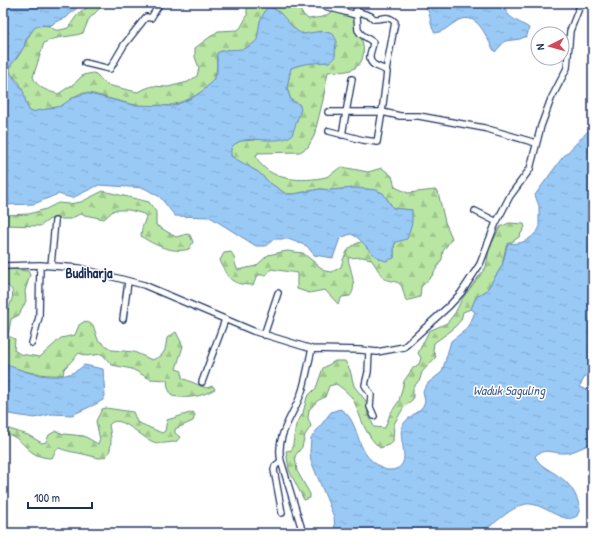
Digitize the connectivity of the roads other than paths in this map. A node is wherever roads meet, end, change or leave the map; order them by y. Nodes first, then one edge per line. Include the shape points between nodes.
1 (160, 3) edge
2 (314, 3) edge
3 (356, 3) edge
4 (581, 3) edge
5 (356, 13) junction
6 (85, 63) dead end
7 (386, 72) junction
8 (352, 78) dead end
9 (328, 112) dead end
10 (382, 112) junction
11 (345, 113) junction
12 (330, 131) dead end
13 (342, 135) junction
14 (536, 143) junction
15 (475, 211) dead end
16 (55, 221) dead end
17 (497, 222) junction
18 (40, 265) junction
19 (3, 266) edge
20 (51, 266) junction
21 (128, 282) junction
22 (278, 293) dead end
23 (123, 319) dead end
24 (225, 320) junction
25 (264, 335) junction
26 (32, 343) dead end
27 (312, 349) junction
28 (369, 352) junction
29 (202, 382) dead end
30 (374, 416) dead end
31 (281, 460) junction
32 (282, 513) dead end
33 (303, 533) edge

1 - 6 street via 151,18 146,17 134,30 110,69
2 - 5 street
3 - 5 street
4 - 14 street via 570,31 567,68 551,99
5 - 7 street via 361,34 373,42 370,61
5 - 7 street via 374,19 391,18 395,22
7 - 10 street
8 - 11 street
9 - 11 street
10 - 11 street
10 - 13 street via 378,142
10 - 14 street via 484,128
11 - 13 street
12 - 13 street
14 - 17 street via 530,168 514,189
15 - 17 street
16 - 20 street
17 - 28 street via 480,264 449,306 404,347
18 - 19 street
18 - 20 street
18 - 26 street via 39,317
20 - 21 street via 76,267
21 - 23 street
21 - 24 street via 144,286
22 - 25 street
24 - 25 street
24 - 29 street
25 - 27 street
27 - 28 street
27 - 31 street via 301,393 286,425 280,449
28 - 30 street via 369,369 365,385 371,395 370,407
31 - 32 street via 274,470
31 - 33 street

